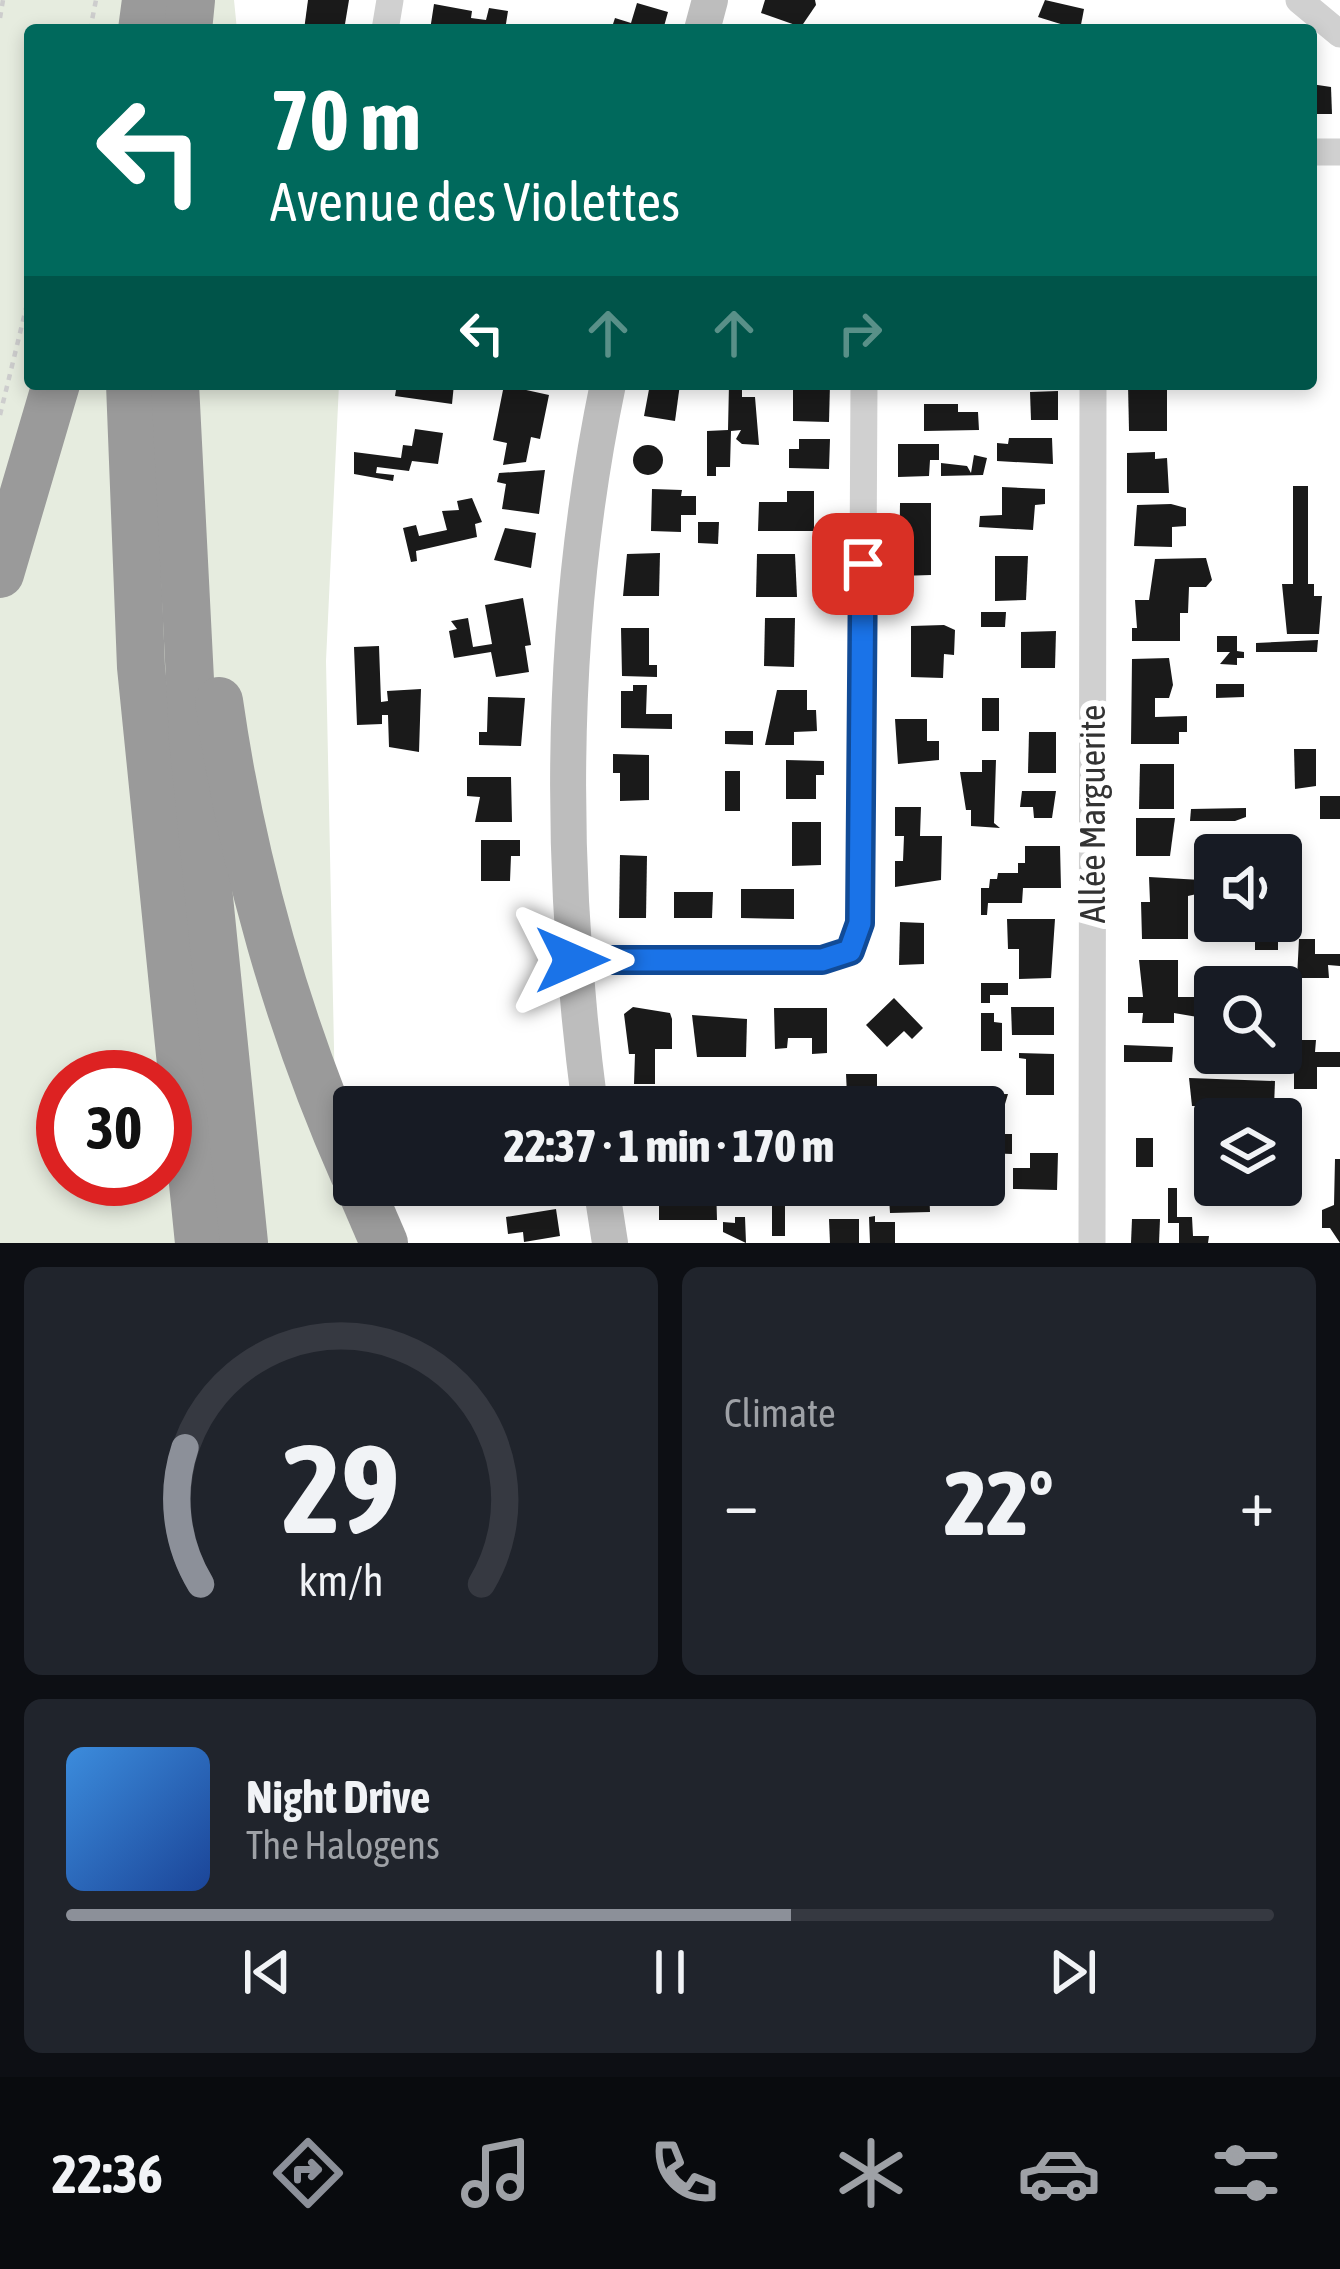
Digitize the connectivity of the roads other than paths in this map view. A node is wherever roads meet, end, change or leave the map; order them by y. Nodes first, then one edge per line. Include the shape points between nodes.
1 (1299, 0) edge
2 (1340, 34) edge
3 (54, 390) edge
4 (130, 390) edge
5 (176, 390) edge
6 (607, 390) edge
7 (864, 390) edge
8 (1093, 390) edge
9 (0, 574) edge
10 (182, 577) junction
11 (572, 960) junction
12 (587, 1086) edge
13 (333, 1115) edge
14 (368, 1206) edge
15 (604, 1206) edge
16 (200, 1243) edge
17 (244, 1243) edge
18 (384, 1243) edge
19 (610, 1243) edge
20 (1092, 1243) edge

1 - 2 street
3 - 9 highway
4 - 16 highway via 142,687
5 - 10 highway
6 - 11 street via 571,632
7 - 11 street via 860,923 850,951 822,960
8 - 20 street, Allée Marguerite
10 - 13 highway via 208,626 243,831 274,951
10 - 17 highway
11 - 12 street
14 - 18 highway
15 - 19 street

